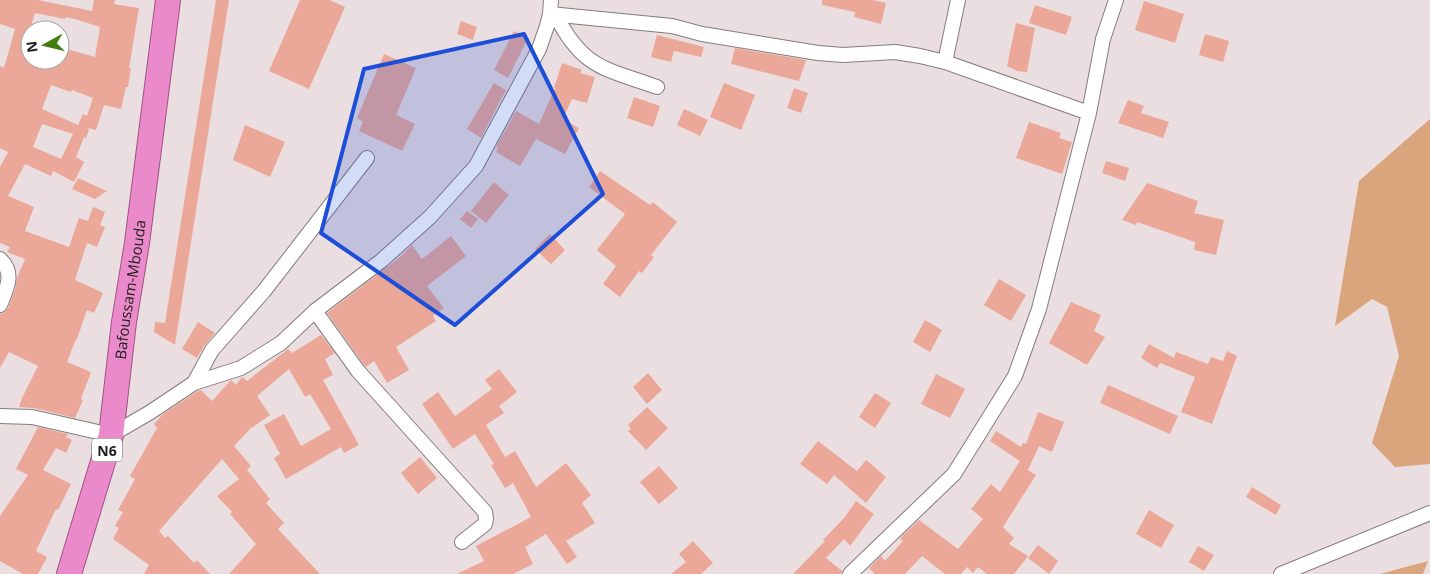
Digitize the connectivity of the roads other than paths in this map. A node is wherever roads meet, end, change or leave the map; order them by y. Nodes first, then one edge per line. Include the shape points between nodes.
1 (168, 0) edge
2 (958, 0) edge
3 (1116, 0) edge
4 (552, 9) edge
5 (945, 62) junction
6 (657, 87) dead end
7 (1089, 113) junction
8 (366, 158) dead end
9 (0, 259) edge
10 (0, 305) edge
11 (316, 310) junction
12 (194, 383) junction
13 (0, 416) edge
14 (111, 435) junction
15 (1430, 513) edge
16 (462, 542) dead end
17 (69, 574) edge
18 (850, 574) edge
19 (1280, 574) edge

1 - 14 highway, Bafoussam-Mbouda / N6
2 - 5 street
3 - 7 street via 1103,39
4 - 5 street via 672,26 818,53 895,52
4 - 6 street via 574,45 597,65
4 - 11 street via 539,49 476,166 412,234
5 - 7 street
7 - 18 street via 1038,309 1016,376 954,474
8 - 12 street via 264,291 212,350
9 - 10 street via 7,265 9,282
11 - 12 street via 281,343 255,360 241,368
11 - 16 street via 358,371 485,512 485,524
12 - 14 street
13 - 14 street via 32,417
14 - 17 highway, Bafoussam-Mbouda / N6
15 - 19 street

